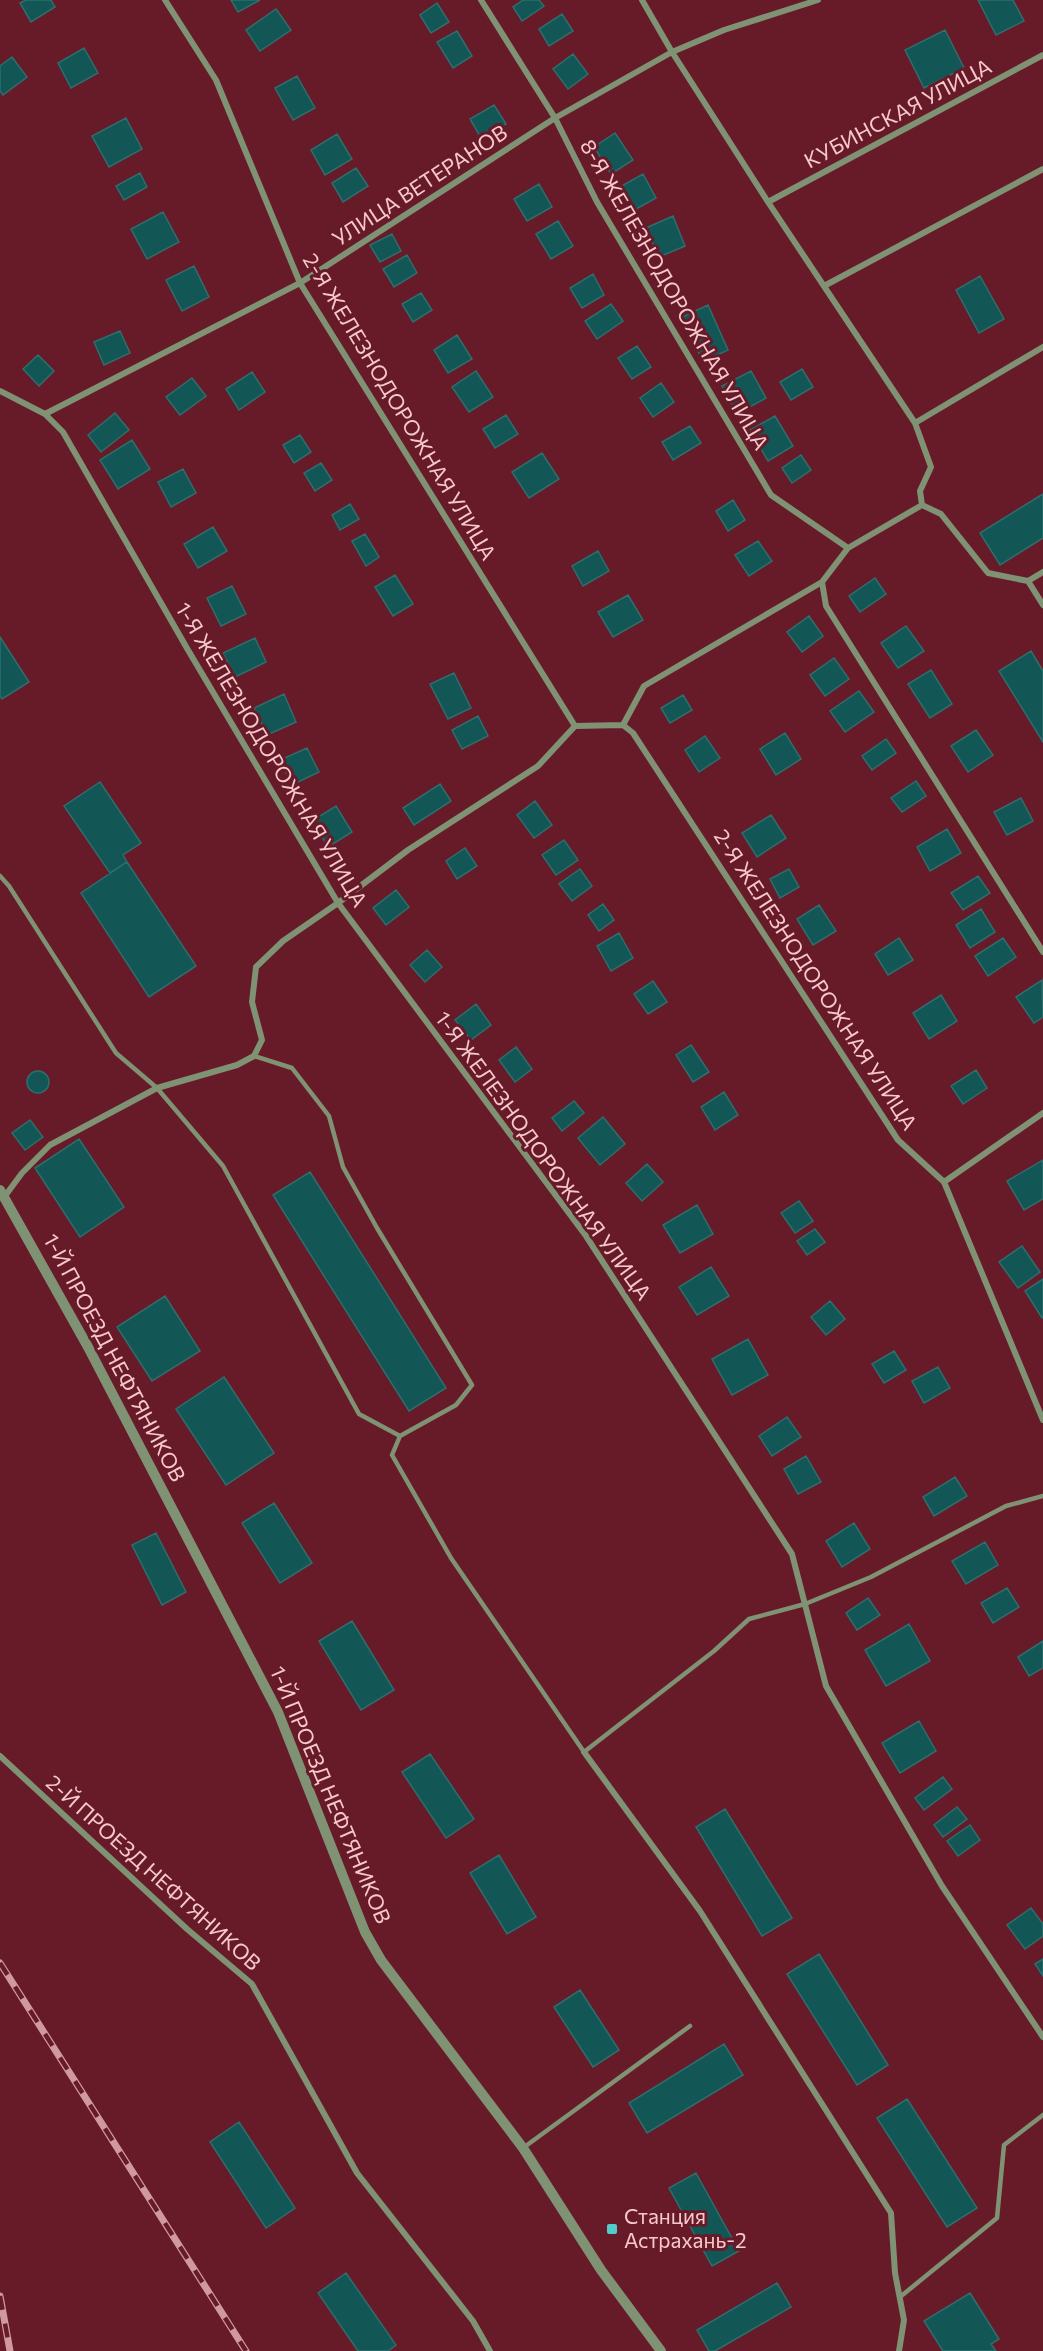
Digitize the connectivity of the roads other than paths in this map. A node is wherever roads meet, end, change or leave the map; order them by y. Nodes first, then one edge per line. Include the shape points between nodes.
1 (165, 0) edge
2 (481, 0) edge
3 (642, 0) edge
4 (818, 0) edge
5 (672, 52) junction
6 (1043, 55) edge
7 (555, 118) junction
8 (1043, 169) edge
9 (768, 202) junction
10 (300, 283) junction
11 (824, 286) junction
12 (1043, 347) edge
13 (0, 391) edge
14 (45, 414) junction
15 (915, 423) junction
16 (922, 505) junction
17 (848, 548) junction
18 (1043, 572) edge
19 (1028, 581) junction
20 (822, 582) junction
21 (1043, 606) edge
22 (622, 725) junction
23 (575, 726) junction
24 (0, 876) edge
25 (338, 903) junction
26 (1043, 952) edge
27 (254, 1056) junction
28 (157, 1088) junction
29 (1043, 1113) edge
30 (944, 1182) junction
31 (2, 1193) edge
32 (1043, 1420) edge
33 (400, 1436) junction
34 (1043, 1496) edge
35 (805, 1604) junction
36 (584, 1752) junction
37 (0, 1756) edge
38 (690, 2026) dead end
39 (1043, 2037) edge
40 (1043, 2115) edge
41 (523, 2148) junction
42 (900, 2297) junction
43 (490, 2351) edge
44 (661, 2351) edge
45 (899, 2351) edge

1 - 10 street, 2-Я ЖЕЛЕЗНОДОРОЖНАЯ УЛИЦА via 216,80
2 - 7 street, 8-Я ЖЕЛЕЗНОДОРОЖНАЯ УЛИЦА
3 - 5 street
4 - 5 street, УЛИЦА ВЕТЕРАНОВ via 724,30
5 - 7 street, УЛИЦА ВЕТЕРАНОВ
5 - 9 street
6 - 9 street, КУБИНСКАЯ УЛИЦА
7 - 10 street, УЛИЦА ВЕТЕРАНОВ
7 - 17 street, 8-Я ЖЕЛЕЗНОДОРОЖНАЯ УЛИЦА via 597,202 771,495
8 - 11 street
9 - 11 street
10 - 14 street, УЛИЦА ВЕТЕРАНОВ
10 - 23 street, 2-Я ЖЕЛЕЗНОДОРОЖНАЯ УЛИЦА
11 - 15 street
12 - 15 street
13 - 14 street, 1-Я ЖЕЛЕЗНОДОРОЖНАЯ УЛИЦА
14 - 25 street, 1-Я ЖЕЛЕЗНОДОРОЖНАЯ УЛИЦА via 63,432
15 - 16 street via 931,467 920,491
16 - 17 street
16 - 19 street via 941,514 988,573
17 - 20 street
18 - 19 street
19 - 21 street
20 - 22 street via 644,686
20 - 26 street via 826,606
22 - 23 street
22 - 30 street, 2-Я ЖЕЛЕЗНОДОРОЖНАЯ УЛИЦА via 633,733 898,1140
23 - 25 street via 538,766 408,850
24 - 28 lane via 116,1053
25 - 27 street via 283,941 256,967 252,1002 262,1040
25 - 35 street, 1-Я ЖЕЛЕЗНОДОРОЖНАЯ УЛИЦА via 586,1236 792,1554
27 - 28 street via 237,1065
27 - 33 lane via 292,1068 329,1116 343,1167 472,1385 456,1406
28 - 31 street via 50,1145
28 - 33 lane via 223,1166 359,1414
29 - 30 street
30 - 32 street, 2-Я ЖЕЛЕЗНОДОРОЖНАЯ УЛИЦА
31 - 41 street, 1-Й ПРОЕЗД НЕФТЯНИКОВ via 88,1347 278,1712 365,1932 381,1960
33 - 36 lane via 392,1455 451,1558
34 - 35 lane via 1006,1506 871,1577
35 - 36 lane via 749,1619
35 - 39 street, 1-Я ЖЕЛЕЗНОДОРОЖНАЯ УЛИЦА via 826,1686 942,1886
36 - 42 street via 700,1911 891,2213
37 - 43 street, 2-Й ПРОЕЗД НЕФТЯНИКОВ via 252,1984 357,2173 473,2321
38 - 41 lane
40 - 42 lane via 1004,2145 997,2218
41 - 44 street, 1-Й ПРОЕЗД НЕФТЯНИКОВ via 602,2270
42 - 45 street via 904,2320

